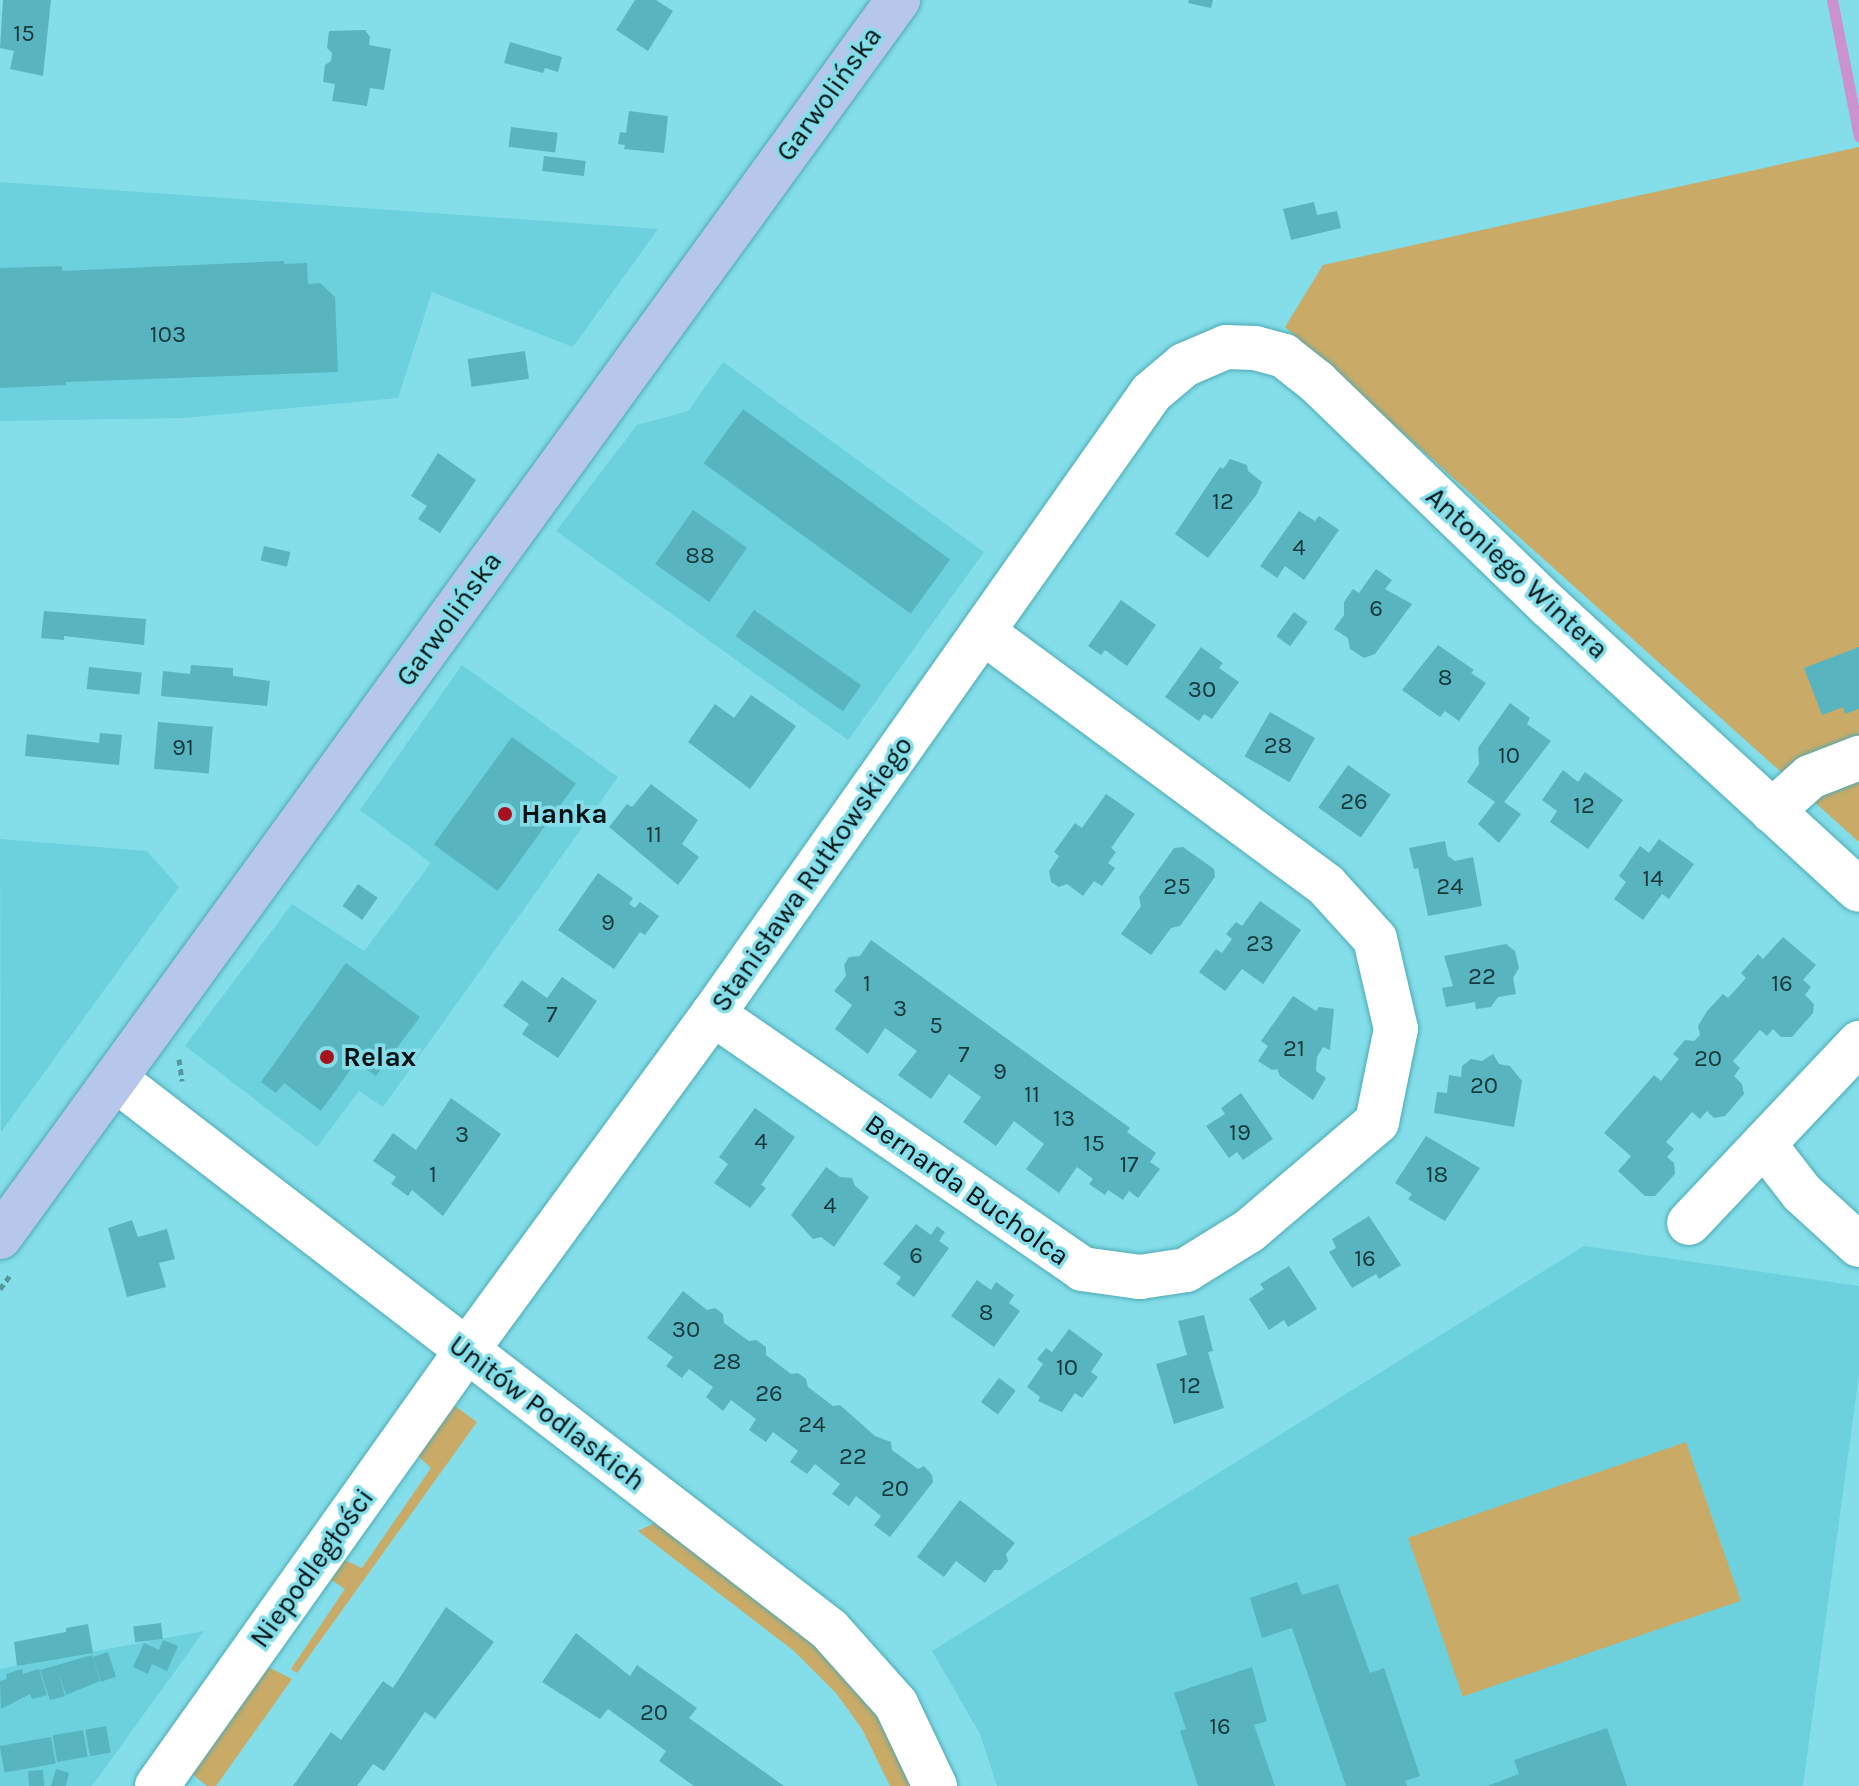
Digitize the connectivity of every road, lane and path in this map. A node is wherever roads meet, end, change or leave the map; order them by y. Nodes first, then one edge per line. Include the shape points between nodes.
1 (898, 0) edge
2 (1151, 393) joint
3 (983, 632) junction
4 (1859, 758) edge
5 (1772, 811) junction
6 (1859, 890) edge
7 (713, 1014) junction
8 (1859, 1043) edge
9 (115, 1079) junction
10 (1764, 1144) junction
11 (1689, 1223) dead end
12 (1859, 1245) edge
13 (9, 1250) edge
14 (0, 1289) edge
15 (467, 1350) junction
16 (157, 1786) edge
17 (935, 1786) edge

1 - 9 main road, Garwolińska
2 - 3 street, Stanisława Rutkowskiego
2 - 5 street, Antoniego Wintera via 1184,365 1226,347 1284,356
3 - 7 street, Stanisława Rutkowskiego
3 - 7 street, Bernarda Bucholca via 1326,885 1375,939 1396,1029 1377,1122 1249,1231 1186,1270 1140,1277 1082,1269
4 - 5 street via 1810,777
5 - 6 street, Antoniego Wintera
7 - 15 street, Stanisława Rutkowskiego
8 - 10 street
9 - 13 main road, Garwolińska
9 - 15 street, Unitów Podlaskich
10 - 11 street
10 - 12 street via 1802,1193
13 - 14 path
15 - 16 street, Niepodległości
15 - 17 street, Unitów Podlaskich via 829,1629 896,1704

